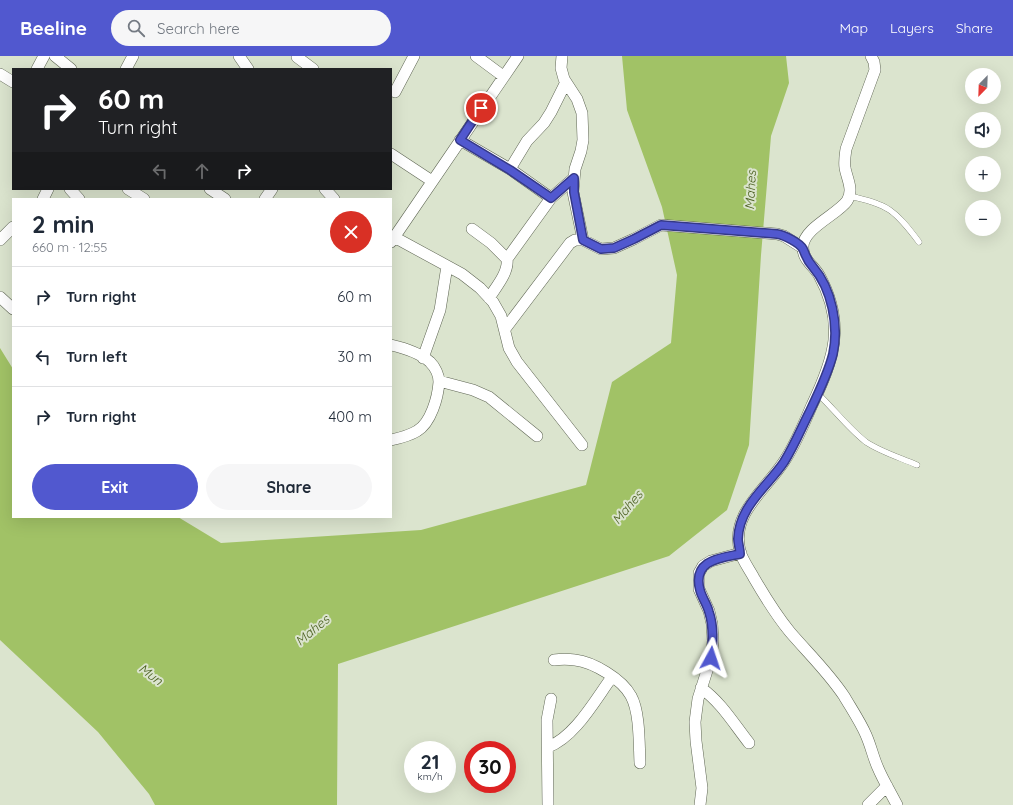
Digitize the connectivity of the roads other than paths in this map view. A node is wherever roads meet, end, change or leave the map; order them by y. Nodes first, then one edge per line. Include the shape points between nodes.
1 (44, 56) edge
2 (55, 56) edge
3 (239, 56) edge
4 (414, 56) edge
5 (476, 56) edge
6 (518, 56) edge
7 (562, 56) edge
8 (871, 56) edge
9 (131, 57) edge
10 (297, 57) dead end
11 (38, 68) edge
12 (70, 68) edge
13 (126, 68) edge
14 (247, 68) edge
15 (312, 68) edge
16 (0, 74) edge
17 (503, 76) junction
18 (12, 81) edge
19 (566, 82) junction
20 (395, 92) dead end
21 (460, 140) junction
22 (392, 155) edge
23 (510, 170) junction
24 (574, 178) junction
25 (432, 181) junction
26 (71, 190) edge
27 (130, 190) edge
28 (212, 190) edge
29 (326, 190) edge
30 (849, 196) junction
31 (78, 198) edge
32 (142, 198) edge
33 (224, 198) edge
34 (333, 198) edge
35 (551, 198) junction
36 (12, 228) edge
37 (472, 229) dead end
38 (0, 240) edge
39 (393, 240) edge
40 (583, 240) junction
41 (919, 242) dead end
42 (802, 248) junction
43 (508, 259) junction
44 (447, 266) junction
45 (0, 297) edge
46 (490, 298) junction
47 (12, 308) edge
48 (505, 329) junction
49 (392, 345) edge
50 (423, 358) junction
51 (439, 381) junction
52 (818, 394) junction
53 (537, 436) dead end
54 (392, 440) edge
55 (582, 445) dead end
56 (917, 464) dead end
57 (740, 554) junction
58 (554, 660) dead end
59 (612, 677) junction
60 (701, 688) junction
61 (551, 699) dead end
62 (749, 743) dead end
63 (548, 747) junction
64 (640, 763) dead end
65 (888, 786) junction
66 (548, 805) edge
67 (700, 805) edge
68 (868, 805) edge
69 (897, 805) edge

1 - 11 street
2 - 12 street
3 - 14 street
4 - 20 street
5 - 17 street
6 - 17 street
7 - 19 street via 561,68
8 - 30 street via 875,70 845,154 845,166 851,189
9 - 13 street
10 - 15 street
16 - 18 street
17 - 21 street
19 - 23 street via 551,112 527,141
19 - 24 street via 578,99 582,113 583,140
21 - 23 street
21 - 25 street
22 - 25 street
23 - 35 street
24 - 35 street
24 - 40 street via 574,192
25 - 39 street
26 - 31 street
27 - 32 street
28 - 33 street
29 - 34 street
30 - 41 lane via 881,204 903,221
30 - 42 street via 848,200 808,235
35 - 43 street
36 - 38 street
37 - 43 street
39 - 44 street
40 - 42 street via 601,249 614,248 661,225 777,234
40 - 48 street via 570,243
42 - 52 street via 826,290 834,326 833,354
43 - 46 street via 506,269
44 - 46 street via 462,274
44 - 50 street via 440,310
45 - 47 street
46 - 48 street via 501,316
48 - 55 street via 508,348 517,362
49 - 50 street
50 - 51 street via 431,363
51 - 53 street via 489,397
51 - 54 street via 432,411 427,420 418,430
52 - 56 lane via 868,443
52 - 57 street via 784,462 750,505 742,520 738,539
57 - 60 street via 711,561 700,573 699,589 709,611 713,641 711,658
57 - 65 street via 773,609 844,696 866,735
58 - 59 street via 576,660
59 - 63 street via 572,731
59 - 64 street via 631,696 637,721
60 - 62 street via 718,702
60 - 67 street via 695,722 702,788
61 - 63 street via 547,720
63 - 66 street
65 - 68 street
65 - 69 street

